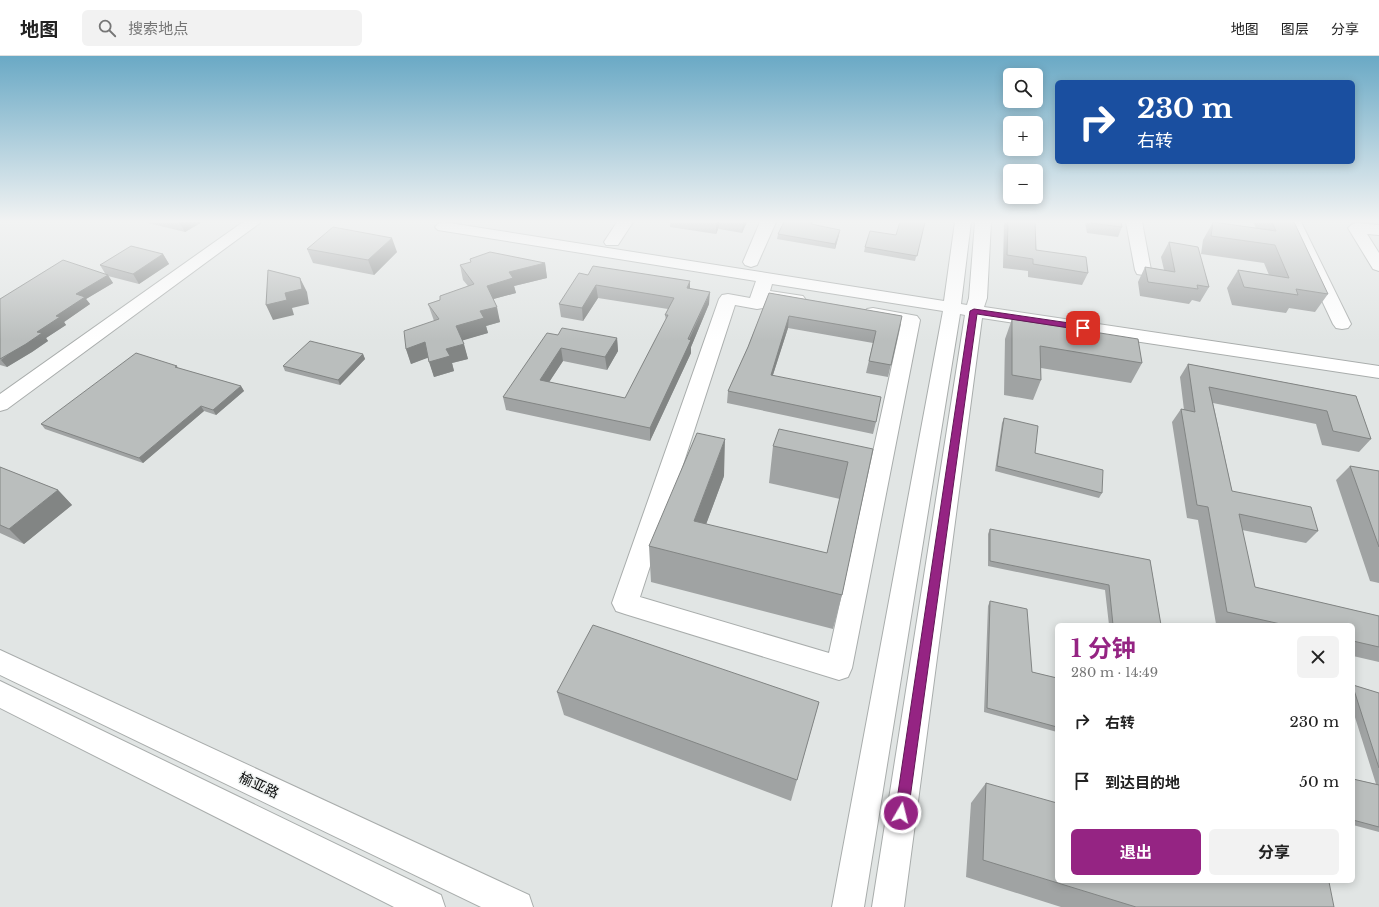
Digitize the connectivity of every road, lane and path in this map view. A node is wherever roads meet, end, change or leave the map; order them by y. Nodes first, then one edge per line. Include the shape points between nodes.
1 (199, 262) edge
2 (657, 262) edge
3 (692, 262) edge
4 (761, 262) edge
5 (963, 262) edge
6 (973, 262) edge
7 (1141, 262) edge
8 (1312, 262) edge
9 (1143, 270) dead end
10 (758, 278) junction
11 (964, 303) junction
12 (1342, 324) dead end
13 (1379, 357) edge
14 (1379, 372) edge
15 (0, 404) edge
16 (0, 662) edge
17 (0, 694) edge
18 (429, 907) edge
19 (517, 907) edge
20 (848, 907) edge
21 (888, 907) edge

1 - 15 main road
2 - 10 main road
3 - 10 main road
4 - 10 main road
5 - 11 main road
6 - 11 main road
7 - 9 main road
8 - 12 main road
10 - 10 main road via 757,304 728,300 625,603 840,668 911,320
10 - 11 main road
11 - 13 main road
11 - 14 main road
11 - 20 main road
11 - 21 main road
16 - 19 main road, 榆亚路
17 - 18 main road

